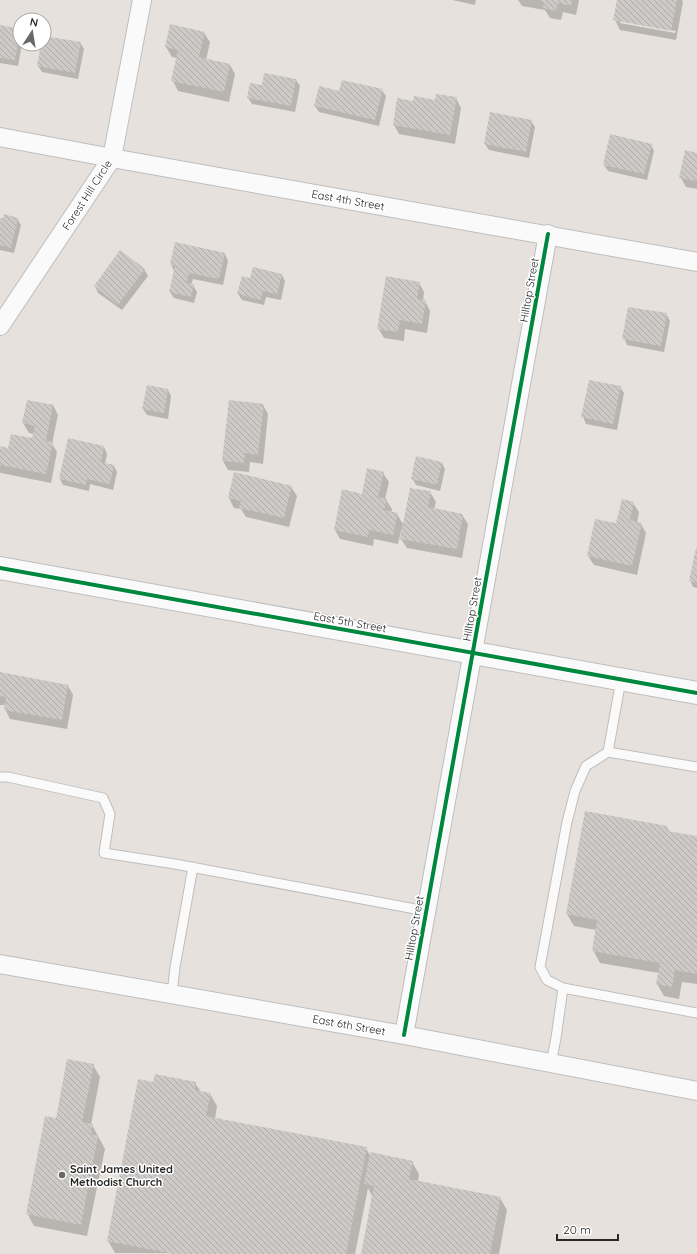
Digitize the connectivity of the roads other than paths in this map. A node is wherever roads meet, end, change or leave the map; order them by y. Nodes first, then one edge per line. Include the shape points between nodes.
1 (142, 0) edge
2 (0, 137) edge
3 (112, 158) junction
4 (548, 234) junction
5 (697, 262) edge
6 (0, 326) edge
7 (0, 568) edge
8 (473, 654) junction
9 (622, 680) junction
10 (697, 693) edge
11 (608, 752) junction
12 (697, 767) edge
13 (0, 777) edge
14 (193, 867) junction
15 (426, 911) junction
16 (0, 964) edge
17 (563, 988) junction
18 (172, 994) junction
19 (697, 1013) edge
20 (404, 1034) junction
21 (551, 1063) junction
22 (697, 1091) edge

1 - 3 street, Forest Hill Circle
2 - 3 street, East 4th Street
3 - 4 street, East 4th Street
3 - 6 street, Forest Hill Circle
4 - 5 street, East 4th Street
4 - 8 street, Hilltop Street
7 - 8 main road, East 5th Street
8 - 9 main road, East 5th Street
8 - 15 street, Hilltop Street
9 - 10 main road, East 5th Street
9 - 11 lane
11 - 12 lane
11 - 17 lane via 586,766 575,791 567,822 540,967 547,980
13 - 14 lane via 103,798 110,814 104,854
14 - 15 lane
14 - 18 lane
15 - 20 street, Hilltop Street
16 - 18 street, East 6th Street
17 - 19 lane
17 - 21 lane
18 - 20 street, East 6th Street
20 - 21 street, East 6th Street
21 - 22 street, East 6th Street

